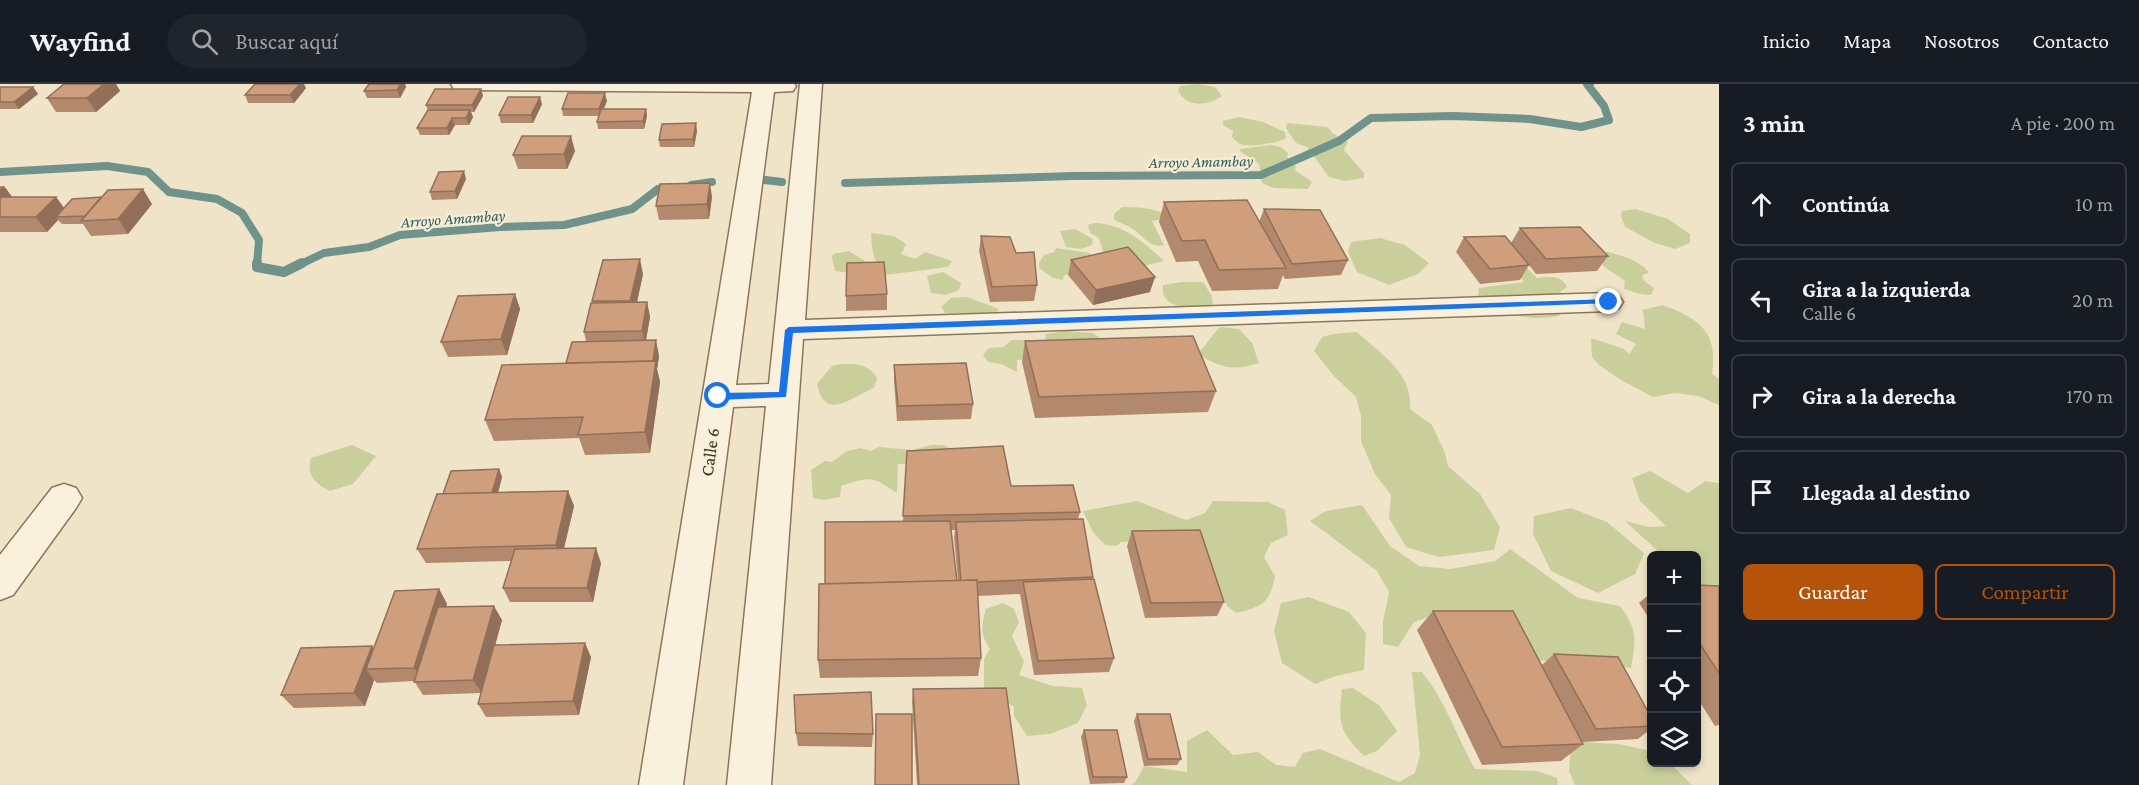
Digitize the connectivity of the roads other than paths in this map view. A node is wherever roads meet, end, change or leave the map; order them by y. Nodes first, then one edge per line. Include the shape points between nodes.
1 (462, 84) edge
2 (764, 85) edge
3 (811, 85) edge
4 (1609, 302) dead end
5 (789, 330) junction
6 (783, 395) junction
7 (718, 396) junction
8 (64, 498) dead end
9 (0, 584) edge
10 (660, 785) edge
11 (749, 785) edge

1 - 2 street
2 - 3 street
2 - 7 street, Calle 6
3 - 5 street
4 - 5 street
5 - 6 street
6 - 7 street
6 - 11 street
7 - 10 street, Calle 6
8 - 9 street

